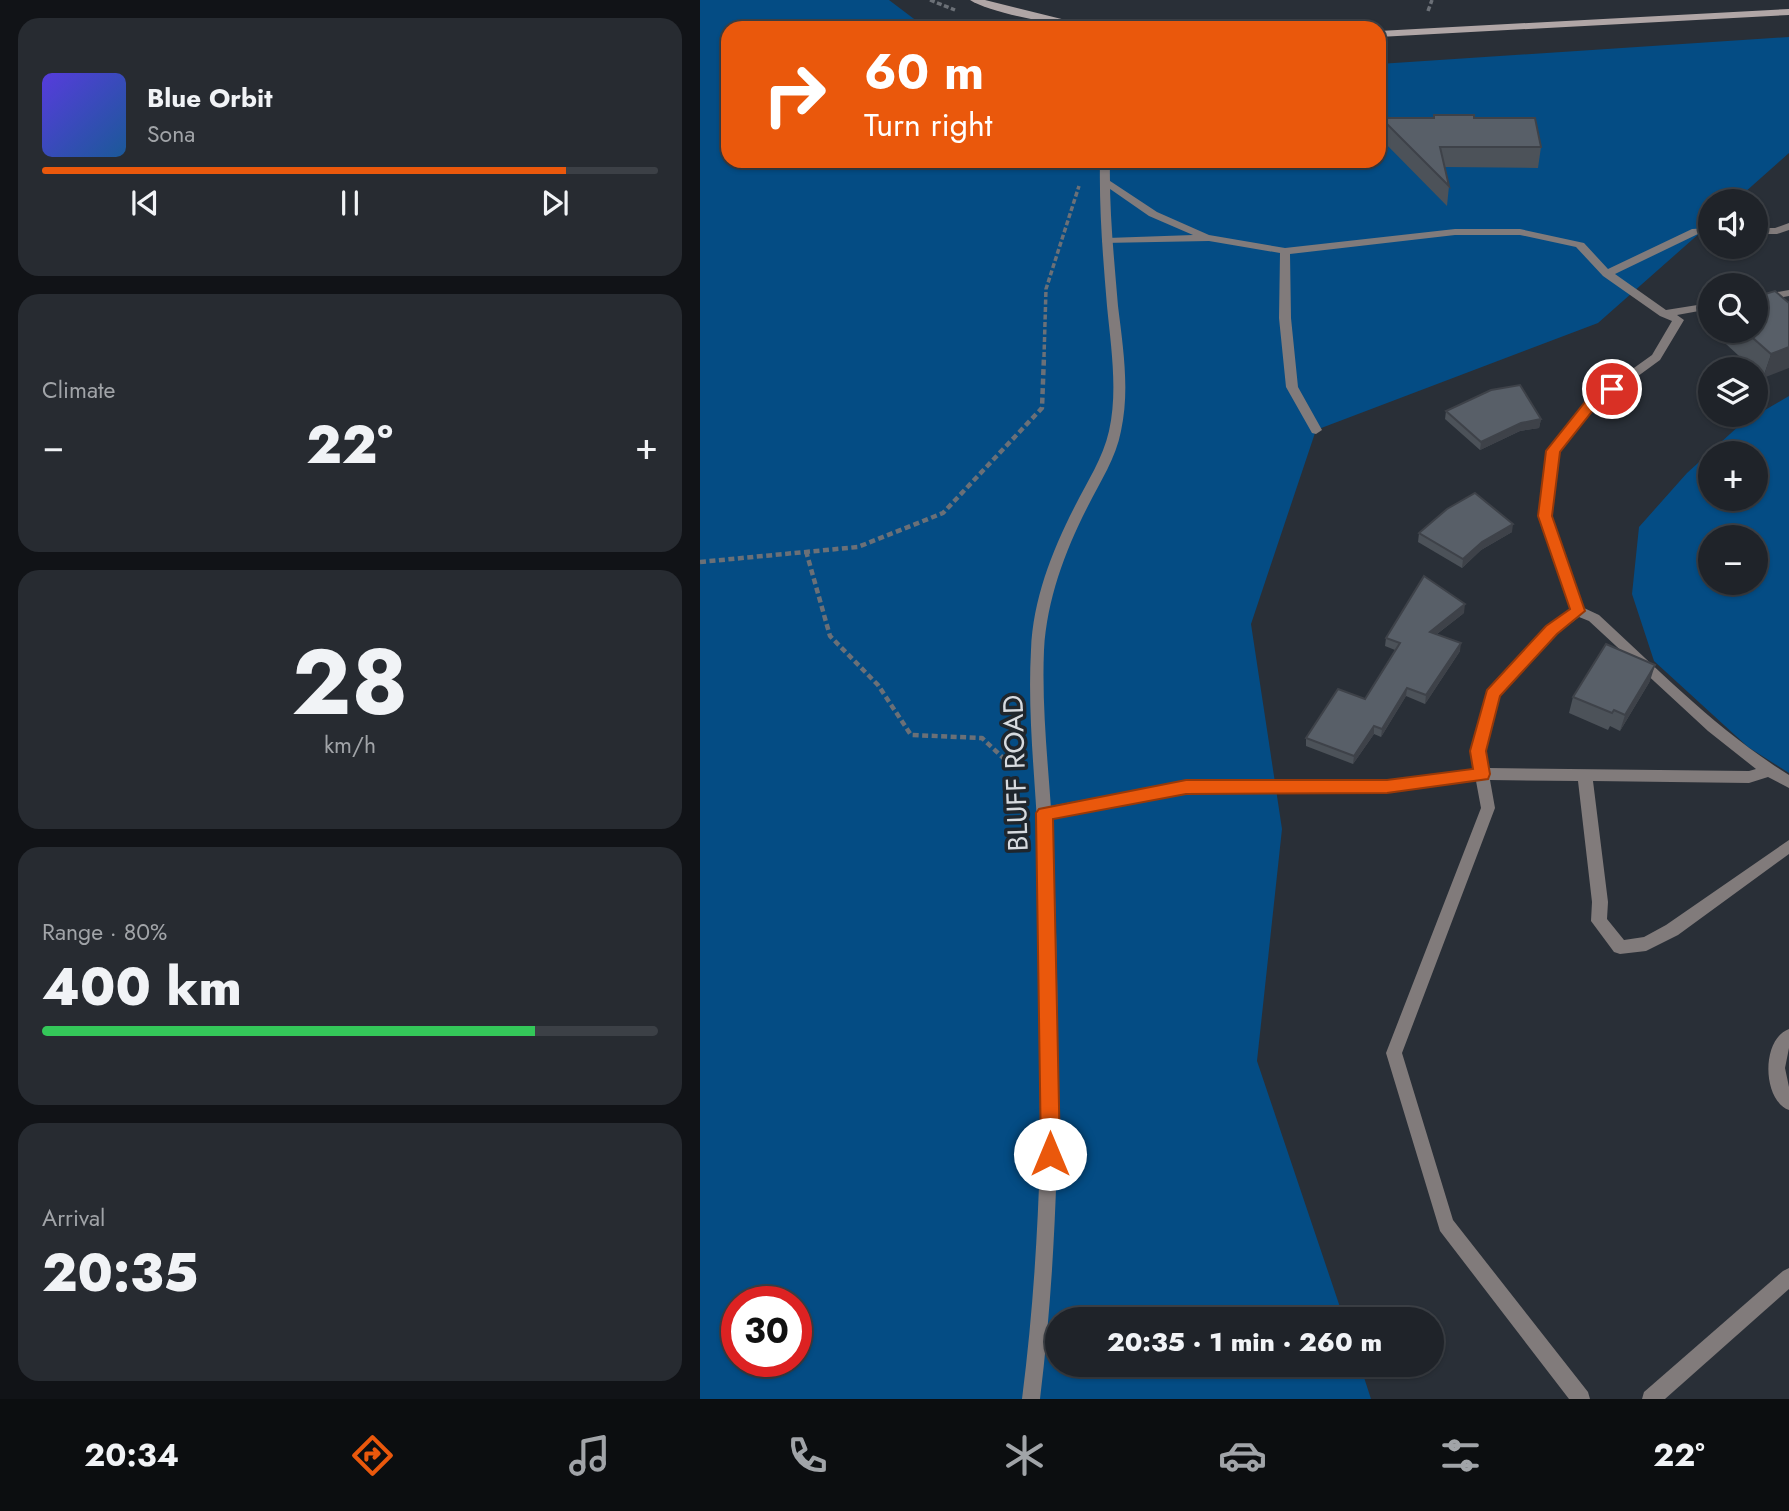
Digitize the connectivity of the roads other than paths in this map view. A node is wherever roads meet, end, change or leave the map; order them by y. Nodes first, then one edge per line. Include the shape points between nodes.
1 (975, 0) edge
2 (1789, 12) edge
3 (1058, 21) edge
4 (1386, 34) edge
5 (1105, 168) edge
6 (1104, 180) junction
7 (1789, 226) edge
8 (1698, 231) edge
9 (1768, 231) edge
10 (1209, 238) junction
11 (1107, 241) junction
12 (1285, 251) junction
13 (1607, 274) junction
14 (1789, 293) edge
15 (1768, 297) edge
16 (1698, 308) edge
17 (1664, 314) junction
18 (1316, 430) dead end
19 (1578, 611) junction
20 (1768, 771) junction
21 (1482, 774) junction
22 (1585, 777) junction
23 (1789, 782) edge
24 (1045, 813) junction
25 (1789, 846) edge
26 (1789, 1036) edge
27 (1789, 1102) edge
28 (1789, 1277) edge
29 (1031, 1399) edge
30 (1581, 1399) edge
31 (1651, 1399) edge

1 - 3 street
2 - 4 street
5 - 6 street, BLUFF ROAD
6 - 10 street via 1153,214
6 - 11 street, BLUFF ROAD
7 - 9 street
8 - 13 street
10 - 11 street
10 - 12 street
11 - 24 street, BLUFF ROAD via 1118,366 1115,431 1042,604 1037,664
12 - 13 street via 1455,232 1520,232 1580,245
12 - 18 street via 1285,318 1293,387
13 - 17 street
14 - 15 street
16 - 17 street
17 - 19 street via 1678,320 1656,357 1589,405 1553,451 1545,516
19 - 20 street via 1594,618
19 - 21 street via 1552,630 1493,694 1478,751
20 - 22 street via 1749,777
20 - 23 street
21 - 22 street
21 - 24 street via 1387,787 1186,787
21 - 30 street via 1488,808 1394,1053 1446,1225
22 - 25 street via 1599,921 1620,947 1646,944 1672,930
24 - 29 street, BLUFF ROAD via 1050,1221
26 - 27 street via 1774,1066
28 - 31 street

